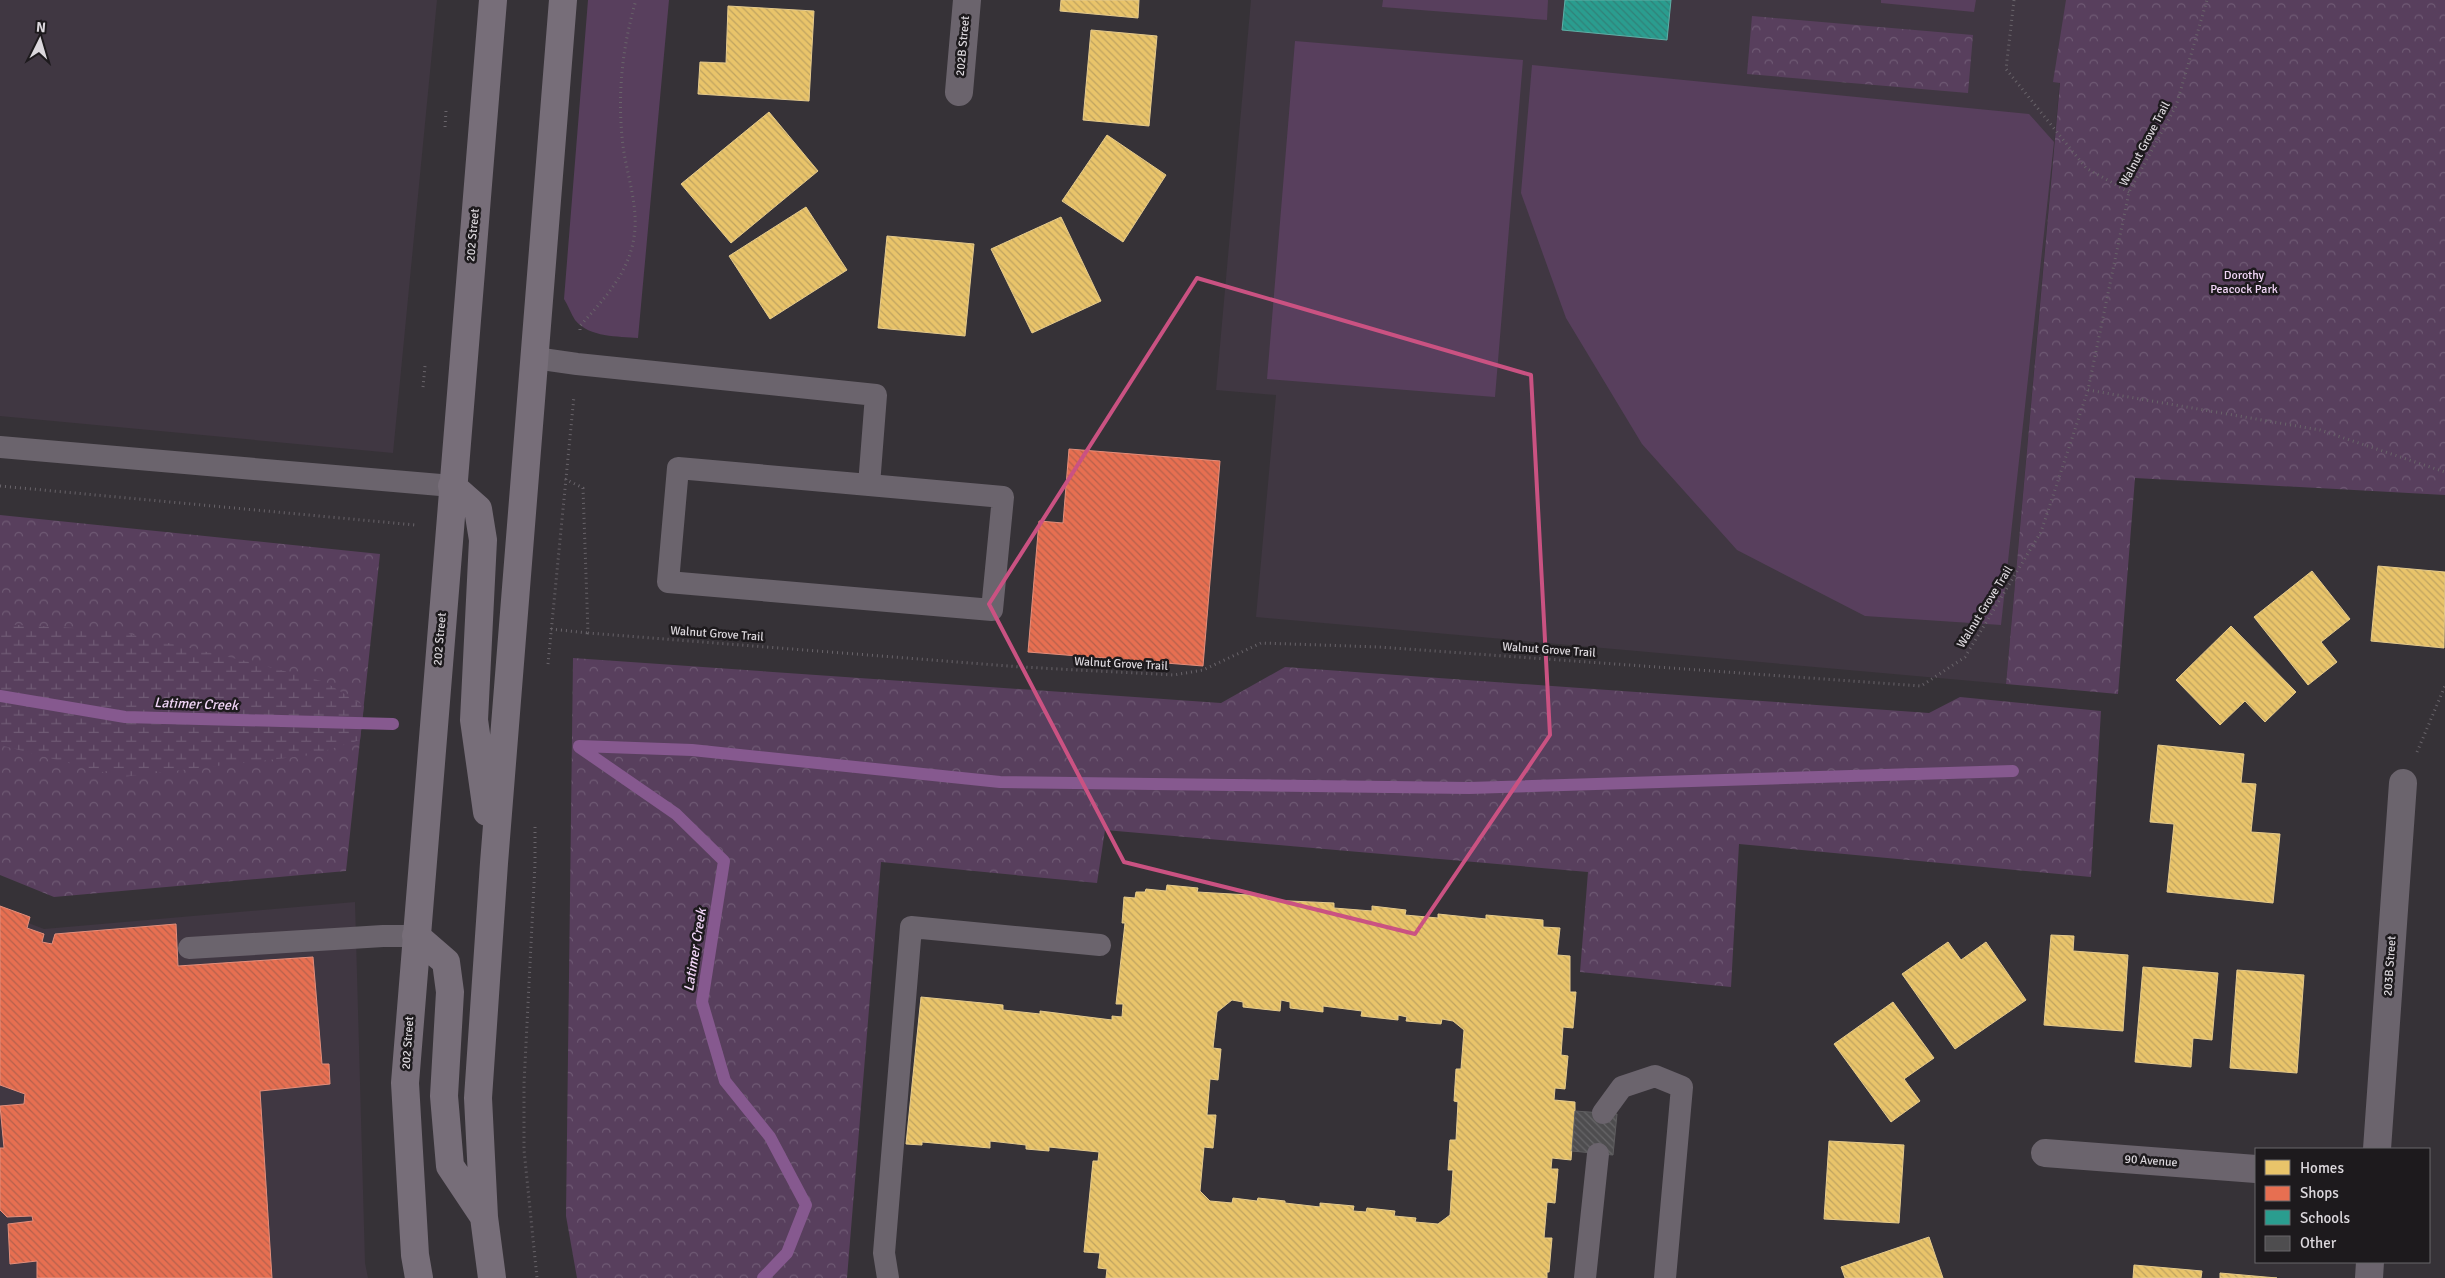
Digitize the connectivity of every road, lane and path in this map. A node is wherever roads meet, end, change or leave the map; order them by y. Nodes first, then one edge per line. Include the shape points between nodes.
1 (493, 0) edge
2 (563, 0) edge
3 (636, 0) edge
4 (967, 0) edge
5 (2014, 0) edge
6 (2207, 0) edge
7 (959, 92) dead end
8 (2129, 192) junction
9 (580, 326) dead end
10 (535, 358) junction
11 (2088, 390) junction
12 (574, 396) dead end
13 (0, 447) edge
14 (2445, 472) edge
15 (566, 479) junction
16 (868, 485) junction
17 (0, 486) edge
18 (452, 486) junction
19 (417, 534) dead end
20 (552, 629) junction
21 (588, 633) junction
22 (548, 668) dead end
23 (2445, 686) edge
24 (2431, 722) dead end
25 (2403, 783) dead end
26 (535, 820) dead end
27 (494, 863) junction
28 (416, 936) junction
29 (1100, 944) dead end
30 (189, 948) dead end
31 (1603, 1113) dead end
32 (2378, 1148) edge
33 (2045, 1153) dead end
34 (1598, 1154) dead end
35 (2255, 1169) edge
36 (484, 1217) junction
37 (2370, 1263) edge
38 (419, 1278) edge
39 (492, 1278) edge
40 (537, 1278) edge
41 (888, 1278) edge
42 (1585, 1278) edge
43 (1665, 1278) edge
44 (2369, 1278) edge

1 - 18 main road, 202 Street
2 - 10 main road
3 - 9 path via 622,67 620,108 623,147 635,212 634,237 618,282
4 - 7 street, 202B Street
5 - 8 path via 2006,69 2086,168
6 - 8 path, Walnut Grove Trail via 2176,106
8 - 11 path, Walnut Grove Trail
10 - 16 lane via 876,395
10 - 27 main road
11 - 14 path via 2320,430
11 - 21 path, Walnut Grove Trail via 2042,532 1965,657 1921,686 1378,647 1261,643 1202,670 1174,676
12 - 15 path
13 - 18 lane
15 - 20 path
15 - 21 path via 583,488
16 - 16 lane via 678,468 668,582 992,610 1003,497
17 - 19 path via 415,525
18 - 27 main road via 478,509 484,540 474,720
18 - 28 main road, 202 Street
20 - 21 path, Walnut Grove Trail
20 - 22 path
23 - 24 path
25 - 32 street, 203B Street
26 - 40 path via 524,1150
27 - 36 main road via 478,1098
28 - 30 lane
28 - 36 main road via 446,962 450,992 444,1096 450,1166
28 - 38 main road, 202 Street via 405,1084
29 - 41 lane via 910,927 884,1253
31 - 43 lane via 1622,1087 1655,1076 1682,1087
33 - 35 street, 90 Avenue
34 - 42 lane
36 - 39 main road
37 - 44 street

